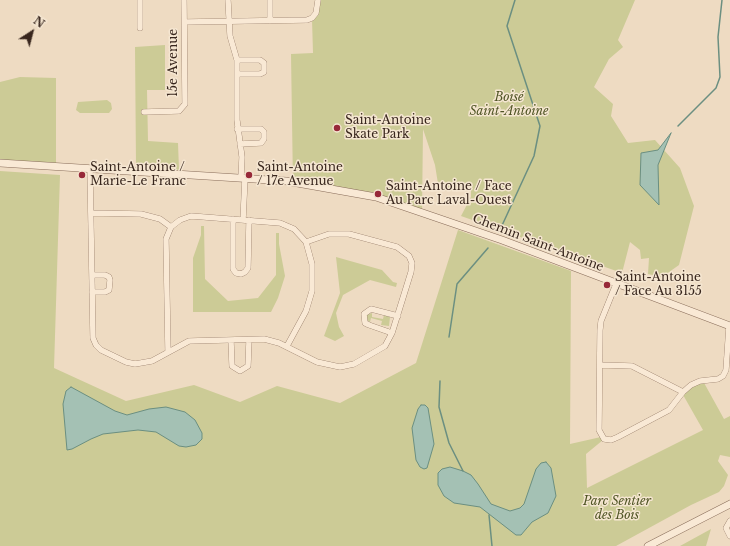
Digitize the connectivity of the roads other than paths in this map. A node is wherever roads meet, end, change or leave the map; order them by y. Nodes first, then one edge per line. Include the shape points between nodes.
1 (140, 0) edge
2 (184, 0) edge
3 (228, 0) edge
4 (270, 0) edge
5 (318, 0) edge
6 (229, 21) junction
7 (270, 21) junction
8 (185, 22) junction
9 (140, 28) dead end
10 (237, 60) junction
11 (237, 74) junction
12 (144, 112) dead end
13 (237, 129) junction
14 (240, 144) junction
15 (0, 163) edge
16 (90, 169) junction
17 (243, 178) junction
18 (91, 213) junction
19 (233, 220) junction
20 (246, 220) junction
21 (171, 227) junction
22 (306, 242) junction
23 (92, 275) junction
24 (616, 284) junction
25 (92, 292) junction
26 (398, 316) junction
27 (729, 326) edge
28 (392, 333) junction
29 (231, 340) junction
30 (249, 340) junction
31 (287, 346) junction
32 (168, 352) junction
33 (601, 365) junction
34 (683, 392) junction
35 (730, 504) edge
36 (730, 521) edge
37 (730, 536) edge
38 (648, 546) edge

1 - 9 street
2 - 8 street, 15e Avenue
3 - 6 street
4 - 7 street
5 - 7 street via 318,9 314,16 307,20
6 - 7 street
6 - 8 street
6 - 10 street
8 - 12 street, 15e Avenue via 185,104 179,111
10 - 11 street
10 - 11 street via 260,60 264,63 264,72 260,74
11 - 13 street
13 - 14 street
13 - 14 street via 264,132 261,144
14 - 17 street
15 - 16 street, Chemin Saint-Antoine
16 - 17 street, Chemin Saint-Antoine
16 - 18 street
17 - 20 street
17 - 24 street, Chemin Saint-Antoine via 314,185 376,197 502,240
18 - 21 street via 141,214 160,219
18 - 23 street
19 - 20 street
19 - 20 street via 233,269 241,274 248,268
19 - 21 street via 190,216
20 - 22 street via 288,225
21 - 32 street via 166,239
22 - 26 street via 339,233 404,250 412,263
22 - 31 street via 312,264 312,291 306,311
23 - 25 street
23 - 25 street via 105,275 110,280 109,290
24 - 27 street, Chemin Saint-Antoine
24 - 33 street via 601,321
25 - 32 street via 93,338 102,350 117,359 135,364 152,361
26 - 28 street
26 - 28 street via 372,309 364,314 365,323
27 - 34 street via 726,370 723,376 700,381
28 - 31 street via 385,346 348,367 333,367 317,362
29 - 30 street
29 - 30 street via 232,366 240,371 248,366
29 - 32 street via 189,341
30 - 31 street via 272,340
33 - 34 street via 632,366
33 - 34 street via 599,430 604,439 618,437 669,410
35 - 38 street
36 - 37 street via 726,528

